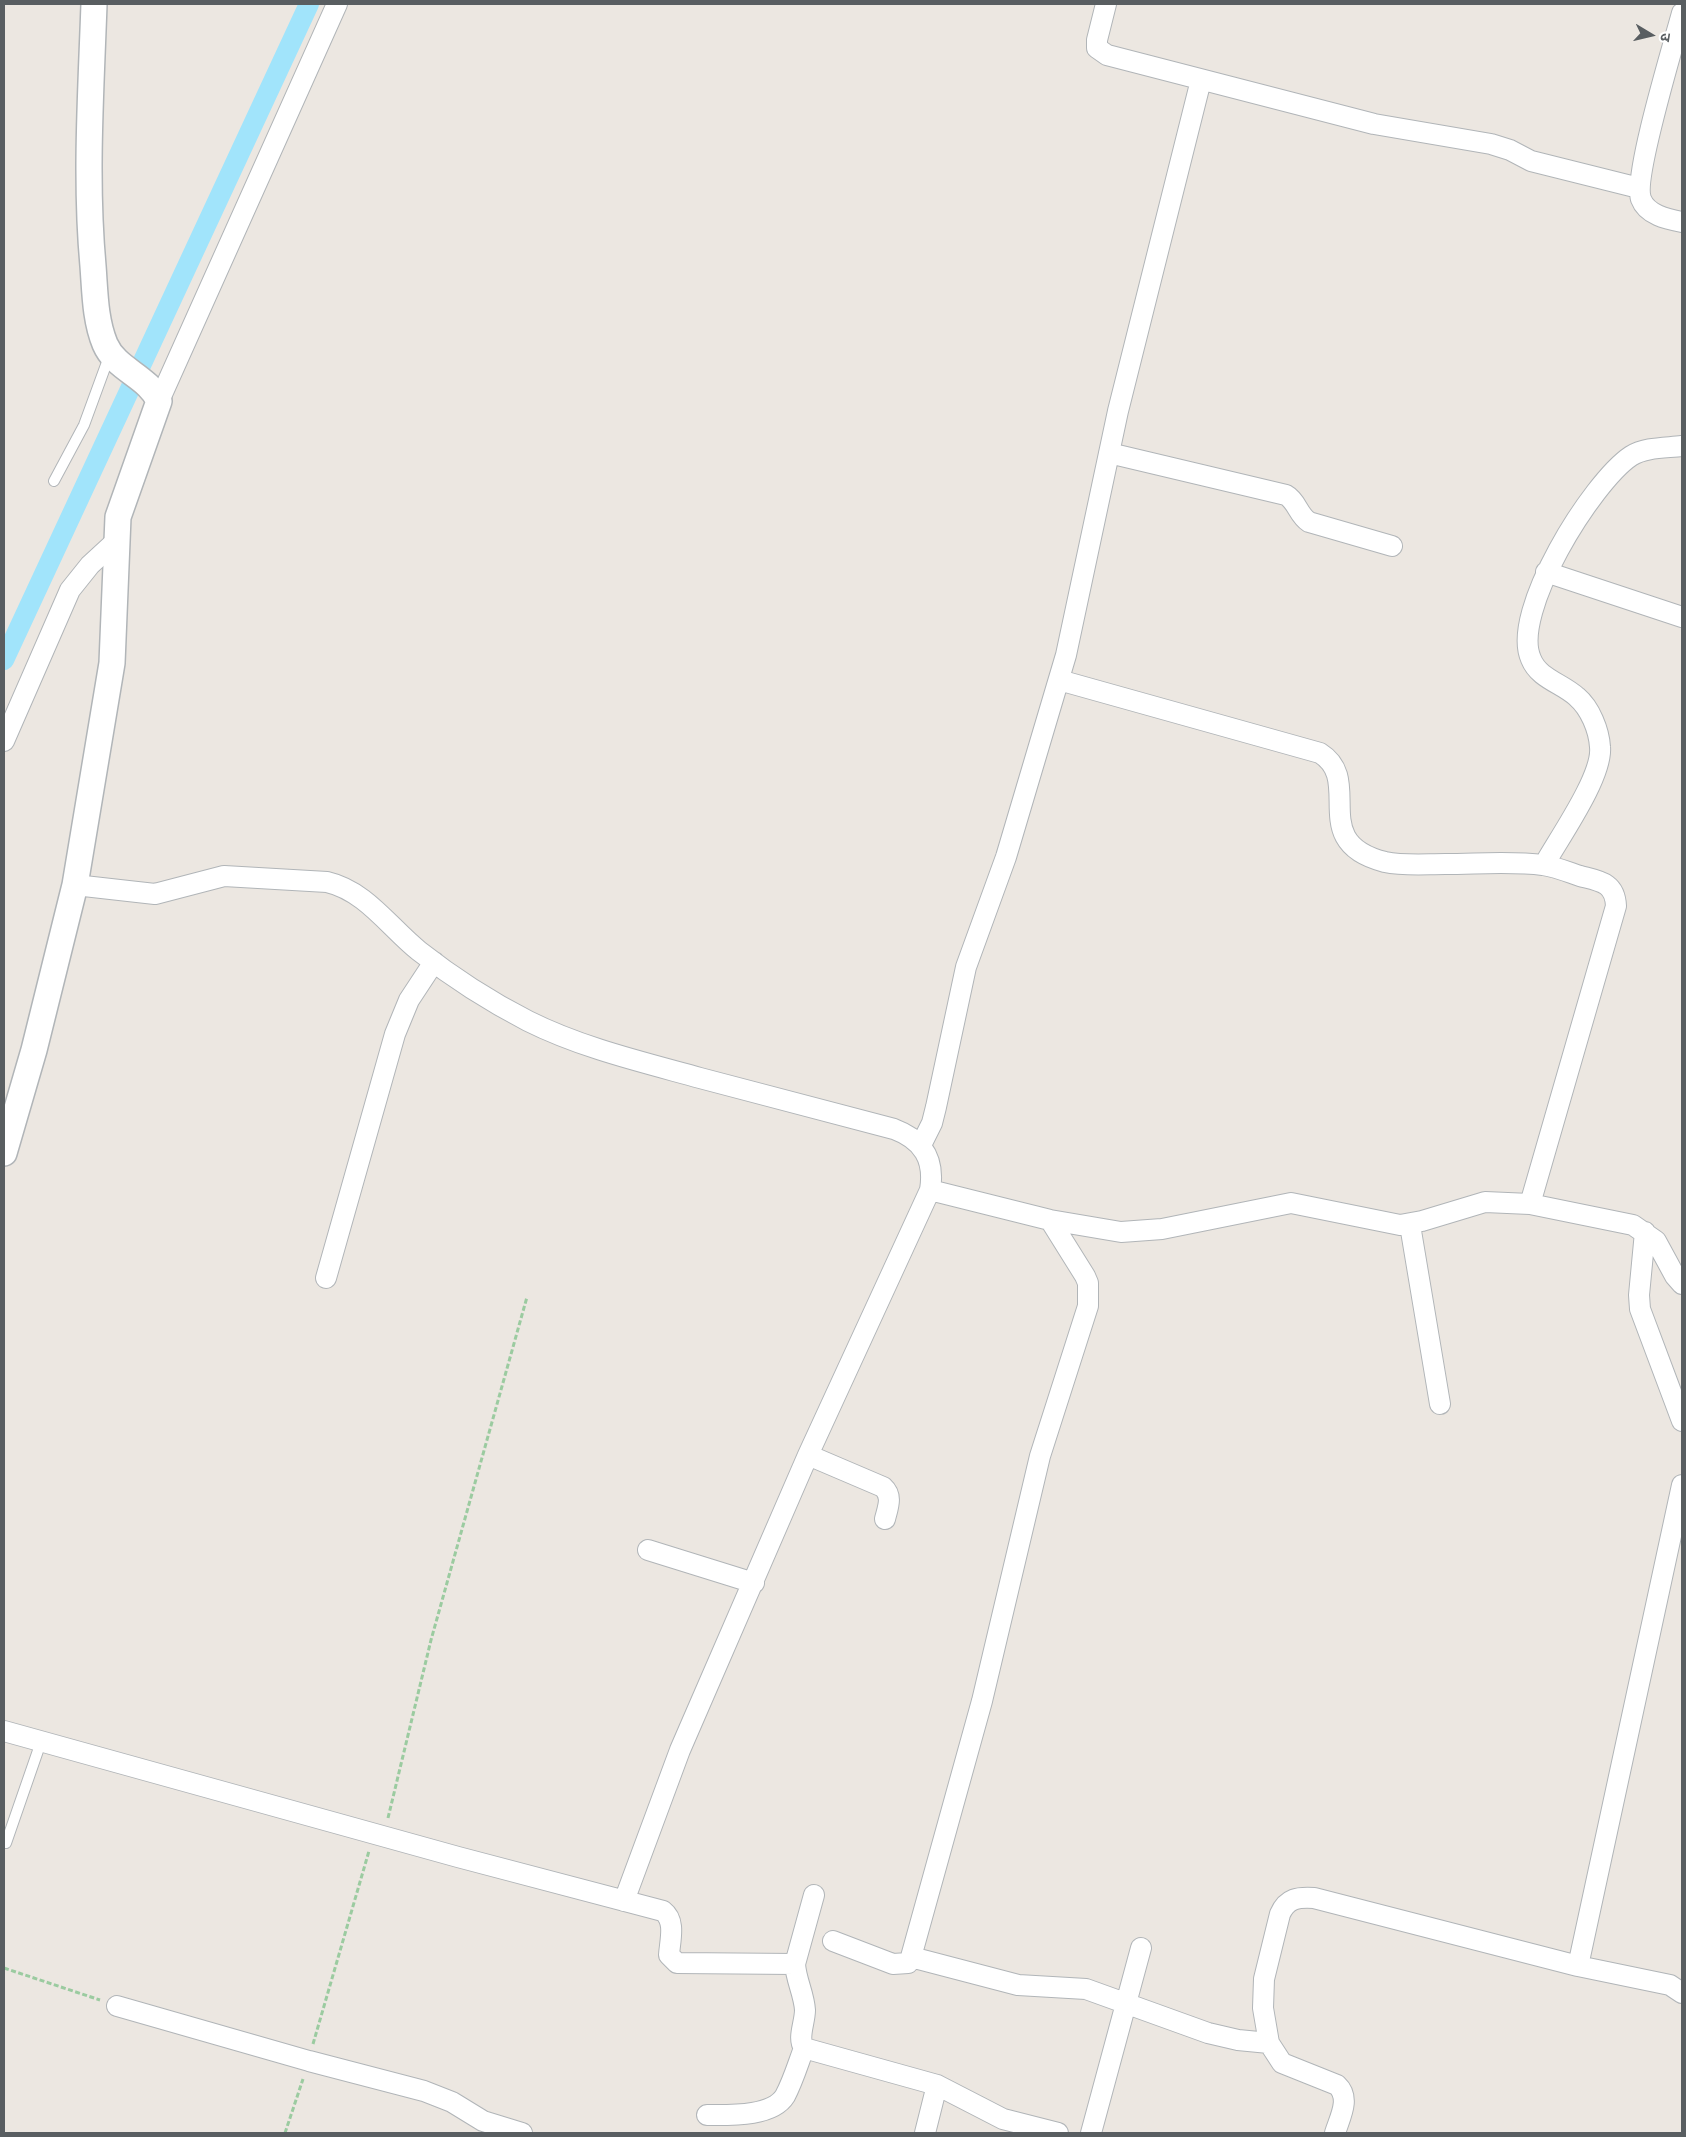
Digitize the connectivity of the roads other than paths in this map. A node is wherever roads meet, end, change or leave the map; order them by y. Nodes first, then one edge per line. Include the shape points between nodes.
1 (94, 4) edge
2 (337, 4) edge
3 (1106, 4) edge
4 (1682, 13) edge
5 (1201, 80) junction
6 (1639, 188) junction
7 (1682, 222) edge
8 (114, 358) junction
9 (156, 395) junction
10 (1682, 446) edge
11 (1110, 453) junction
12 (54, 482) dead end
13 (115, 542) junction
14 (1392, 546) dead end
15 (1546, 572) junction
16 (1682, 618) edge
17 (1060, 680) junction
18 (4, 741) edge
19 (1544, 866) junction
20 (75, 885) junction
21 (434, 962) junction
22 (921, 1145) junction
23 (4, 1153) edge
24 (930, 1190) junction
25 (1530, 1204) junction
26 (1050, 1220) junction
27 (1410, 1225) junction
28 (1646, 1232) junction
29 (326, 1278) dead end
30 (1682, 1284) edge
31 (1440, 1404) dead end
32 (1682, 1421) edge
33 (808, 1456) junction
34 (1682, 1485) edge
35 (885, 1520) dead end
36 (648, 1550) dead end
37 (754, 1583) junction
38 (4, 1731) edge
39 (41, 1742) junction
40 (6, 1843) dead end
41 (814, 1896) dead end
42 (624, 1901) junction
43 (833, 1941) dead end
44 (1141, 1948) dead end
45 (911, 1957) junction
46 (795, 1964) junction
47 (1578, 1966) junction
48 (1682, 1993) edge
49 (1125, 2002) junction
50 (117, 2006) road end
51 (1269, 2043) junction
52 (804, 2048) junction
53 (937, 2085) junction
54 (707, 2115) dead end
55 (522, 2133) edge
56 (925, 2133) edge
57 (1058, 2133) edge
58 (1091, 2133) edge
59 (1335, 2133) edge

1 - 8 street via 89,226 99,326
2 - 9 street
3 - 5 street via 1096,40 1101,52
4 - 6 street
5 - 6 street via 1374,124 1491,144 1538,163
5 - 11 street
6 - 7 street via 1646,207 1660,216
8 - 9 street
8 - 12 lane
9 - 13 street via 123,499
10 - 15 street via 1644,450 1622,463 1576,520
11 - 14 street via 1286,495 1309,522
11 - 17 street
13 - 18 street via 90,565 70,590
13 - 20 street via 112,662
15 - 16 street
15 - 19 street via 1530,622 1528,650 1536,669 1576,696 1585,706 1600,747 1597,772
17 - 19 street via 1320,754 1333,764 1338,774 1340,820 1345,838 1359,852 1372,858 1399,864
17 - 22 street via 1006,856 966,967 932,1123
19 - 25 street via 1602,882 1616,895 1616,906
20 - 21 street via 155,894 224,876 327,882 359,896
20 - 23 street via 34,1050
21 - 22 street via 519,1016 572,1040 652,1065 894,1129
21 - 29 street via 409,1000 395,1034
22 - 24 street via 931,1167
24 - 26 street
24 - 33 street
25 - 27 street via 1485,1202
25 - 28 street via 1633,1225
26 - 27 street via 1121,1232 1149,1231 1291,1204
26 - 45 street via 1085,1276 1088,1306 1040,1456 982,1700
27 - 31 street
28 - 30 street via 1656,1241
28 - 32 street via 1640,1309
33 - 35 street via 883,1487 890,1497
33 - 37 street
34 - 47 street
36 - 37 street
37 - 42 street via 680,1750
38 - 39 street
39 - 40 lane
39 - 42 street
41 - 46 street
42 - 46 street via 669,1915 672,1922 669,1955 676,1963
43 - 45 street via 893,1964 908,1963
44 - 49 street
45 - 49 street via 1018,1985 1086,1989
46 - 52 street via 805,2010 800,2041
47 - 48 street via 1670,1985
47 - 51 street via 1314,1898 1292,1900 1284,1905 1280,1914 1264,1979 1263,2008
49 - 51 street via 1208,2033
49 - 58 street
50 - 55 street via 439,2096 484,2121
51 - 59 street via 1282,2063 1343,2090 1344,2105
52 - 53 street
52 - 54 street via 778,2103 743,2114
53 - 56 street
53 - 57 street via 1003,2119

